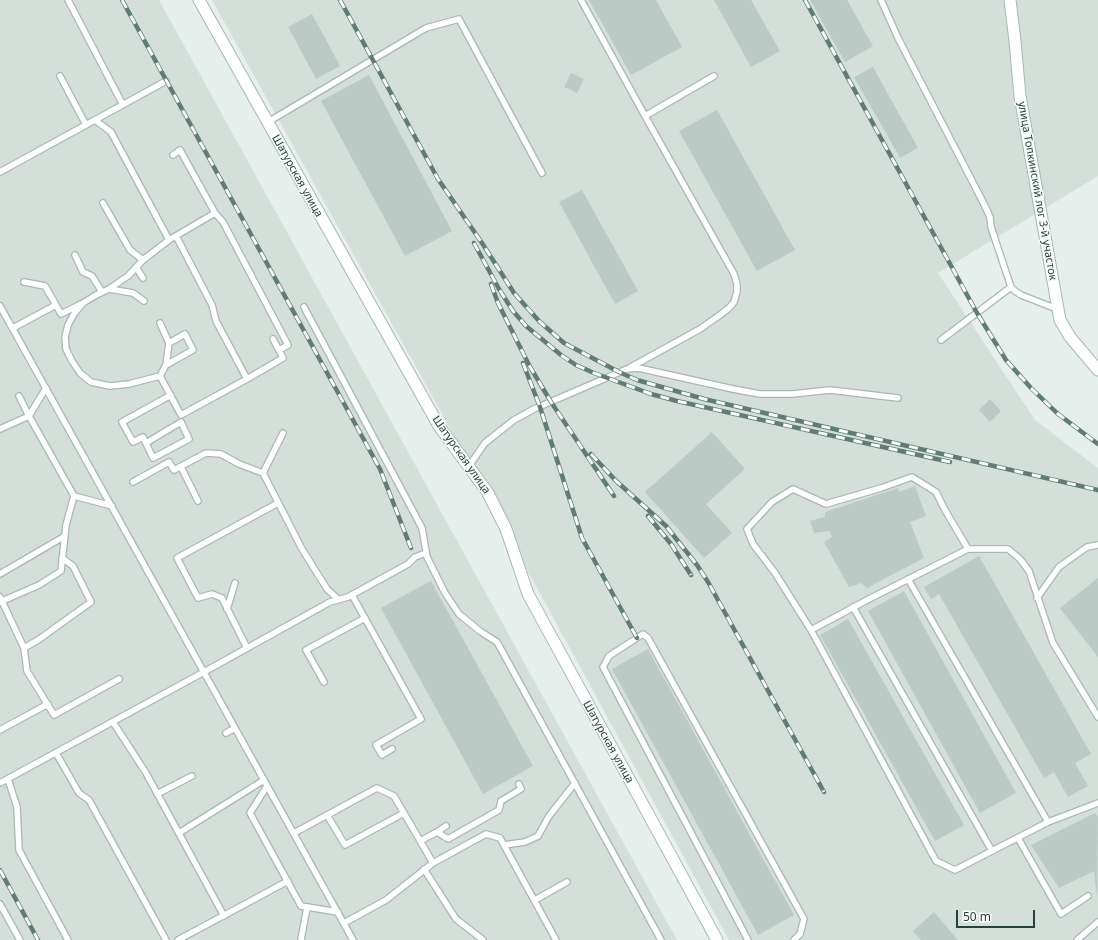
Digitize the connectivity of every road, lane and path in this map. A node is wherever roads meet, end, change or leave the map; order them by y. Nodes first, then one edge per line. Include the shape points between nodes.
1 (68, 0) edge
2 (199, 0) edge
3 (580, 0) edge
4 (881, 0) edge
5 (1010, 0) edge
6 (60, 76) dead end
7 (714, 76) dead end
8 (166, 81) dead end
9 (123, 105) junction
10 (645, 116) junction
11 (95, 120) junction
12 (267, 122) junction
13 (86, 125) junction
14 (174, 155) dead end
15 (0, 172) edge
16 (542, 173) dead end
17 (103, 204) dead end
18 (215, 213) junction
19 (176, 236) junction
20 (169, 240) junction
21 (75, 255) dead end
22 (143, 260) junction
23 (136, 267) junction
24 (143, 278) dead end
25 (24, 282) dead end
26 (1011, 287) junction
27 (109, 289) junction
28 (102, 292) junction
29 (144, 301) dead end
30 (83, 303) junction
31 (56, 305) junction
32 (0, 306) edge
33 (304, 307) dead end
34 (1057, 309) junction
35 (160, 323) dead end
36 (13, 328) junction
37 (273, 339) dead end
38 (941, 340) dead end
39 (169, 343) junction
40 (279, 350) junction
41 (166, 365) junction
42 (627, 369) junction
43 (1098, 370) edge
44 (160, 376) junction
45 (247, 379) junction
46 (46, 388) junction
47 (171, 395) junction
48 (19, 396) dead end
49 (898, 398) dead end
50 (181, 414) junction
51 (29, 416) junction
52 (181, 422) junction
53 (0, 429) edge
54 (283, 433) dead end
55 (146, 443) dead end
56 (468, 466) junction
57 (180, 467) junction
58 (263, 474) junction
59 (133, 482) dead end
60 (74, 496) junction
61 (198, 501) dead end
62 (278, 504) junction
63 (112, 506) junction
64 (65, 536) junction
65 (1098, 545) edge
66 (968, 549) junction
67 (426, 553) junction
68 (62, 558) junction
69 (0, 574) edge
70 (908, 579) junction
71 (235, 583) dead end
72 (352, 594) junction
73 (1037, 598) junction
74 (338, 599) junction
75 (1, 600) edge
76 (853, 607) junction
77 (227, 609) junction
78 (365, 618) junction
79 (811, 630) junction
80 (24, 648) junction
81 (247, 648) junction
82 (204, 672) junction
83 (119, 679) dead end
84 (324, 682) dead end
85 (48, 704) junction
86 (1098, 718) edge
87 (113, 722) junction
88 (235, 728) junction
89 (0, 730) edge
90 (226, 733) dead end
91 (392, 749) dead end
92 (56, 753) junction
93 (192, 776) dead end
94 (8, 779) junction
95 (0, 783) edge
96 (266, 783) junction
97 (575, 783) junction
98 (519, 784) dead end
99 (157, 794) junction
100 (1098, 803) edge
101 (404, 813) junction
102 (328, 815) junction
103 (1048, 822) junction
104 (446, 826) dead end
105 (436, 832) junction
106 (179, 833) junction
107 (294, 833) junction
108 (1018, 838) junction
109 (420, 841) junction
110 (504, 845) junction
111 (992, 851) junction
112 (433, 863) junction
113 (424, 869) junction
114 (288, 881) junction
115 (568, 882) dead end
116 (1088, 896) dead end
117 (535, 900) junction
118 (0, 904) edge
119 (307, 907) junction
120 (338, 912) junction
121 (224, 916) junction
122 (1098, 922) edge
123 (344, 923) junction
124 (552, 937) edge
125 (20, 940) edge
126 (68, 940) edge
127 (166, 940) edge
128 (178, 940) edge
129 (301, 940) edge
130 (353, 940) edge
131 (482, 940) edge
132 (556, 940) edge
133 (661, 940) edge
134 (717, 940) edge
135 (748, 940) edge
136 (794, 940) edge
137 (1077, 940) edge

1 - 9 lane
2 - 12 street, Шатурская улица
3 - 10 lane
4 - 26 lane via 990,217
5 - 34 street, улица Топкинский лог 3-й участок via 1020,96
6 - 13 lane
7 - 10 lane
8 - 9 lane
9 - 11 lane
10 - 42 lane via 734,274 737,292 731,305 700,329
11 - 13 lane
11 - 20 lane via 111,132
12 - 16 lane via 426,28 459,19
12 - 56 street, Шатурская улица via 439,426
13 - 15 lane
14 - 18 lane via 180,150
17 - 22 lane via 130,250
18 - 19 lane
18 - 40 lane via 223,222 288,344
19 - 20 lane
19 - 45 lane
20 - 22 lane
21 - 28 lane via 83,272 92,276
22 - 23 lane
23 - 24 lane
23 - 27 lane
25 - 31 lane via 46,286
26 - 34 lane via 1021,295
26 - 38 lane
27 - 28 lane
27 - 29 lane via 133,293
28 - 30 lane
30 - 31 lane via 61,314
30 - 44 lane via 68,325 65,337 66,349 80,373 91,382 110,386
31 - 36 lane
32 - 36 lane
33 - 67 lane via 422,528
34 - 43 street, улица Топкинский лог 3-й участок via 1064,328
35 - 39 lane
36 - 46 lane
37 - 40 lane
39 - 41 lane
39 - 41 lane via 185,334 193,350
40 - 45 lane via 283,358
41 - 44 lane
42 - 49 lane via 643,369 760,394 830,390
42 - 56 lane via 514,420 485,443
44 - 47 lane
45 - 50 lane
46 - 51 lane
46 - 63 lane
47 - 50 lane
47 - 52 lane via 122,422 132,442 143,437 153,458 189,439
48 - 51 lane
50 - 52 lane
51 - 53 lane
51 - 60 lane
52 - 55 lane
54 - 58 lane
56 - 134 street, Шатурская улица via 488,493 506,529 528,594
57 - 58 lane via 206,453 221,454
57 - 59 lane via 174,470 169,462
57 - 61 lane
58 - 62 lane
60 - 63 lane
60 - 64 lane
62 - 74 lane via 318,576
62 - 77 lane via 177,558 198,598 212,594 222,598
63 - 82 lane
64 - 68 lane
64 - 69 lane
65 - 73 lane via 1087,547 1059,567
66 - 70 lane
66 - 73 lane via 1008,549 1020,558 1029,571
66 - 79 lane via 936,492 912,477 826,504 793,489 772,502 746,530
67 - 72 lane
67 - 97 lane via 445,593 459,614 497,642
68 - 75 lane via 61,571 39,584
68 - 80 lane via 72,566 92,602
70 - 76 lane
70 - 103 lane
71 - 77 lane
72 - 74 lane
72 - 78 lane
73 - 86 lane via 1053,643
74 - 81 lane
75 - 80 lane
76 - 79 lane
76 - 111 lane
77 - 81 lane
78 - 84 lane via 306,650
78 - 91 lane via 421,719 376,745 382,755
79 - 111 lane via 936,862 955,870
80 - 85 lane via 27,671
81 - 82 lane
82 - 87 lane
82 - 88 lane
83 - 85 lane via 54,715
85 - 89 lane
87 - 92 lane
87 - 99 lane
88 - 90 lane
88 - 96 lane
92 - 94 lane
92 - 127 lane via 79,793 89,800
93 - 99 lane
94 - 95 lane
94 - 126 lane via 17,807 19,850
96 - 106 lane
96 - 107 lane
96 - 114 lane via 250,814
97 - 110 lane via 549,816 538,836 525,842
97 - 133 lane
98 - 105 lane via 522,789 501,800 499,810 448,839
99 - 106 lane
100 - 103 lane
101 - 102 lane via 394,796 377,788
101 - 102 lane via 345,844
101 - 109 lane
102 - 107 lane
103 - 108 lane
104 - 105 lane
105 - 109 lane
106 - 121 lane
107 - 120 lane
108 - 111 lane
108 - 116 lane via 1062,914
109 - 112 lane
110 - 112 lane via 500,838 486,834
110 - 117 lane
112 - 113 lane
113 - 123 lane via 386,900
113 - 131 lane via 456,919
114 - 119 lane via 301,906
114 - 121 lane
115 - 117 lane
117 - 124 lane
118 - 125 lane
119 - 120 lane
119 - 129 lane
120 - 123 lane
121 - 128 lane
122 - 137 lane
123 - 130 lane
124 - 132 lane
135 - 136 lane via 603,667 609,656 643,634 648,638 804,919 800,934

